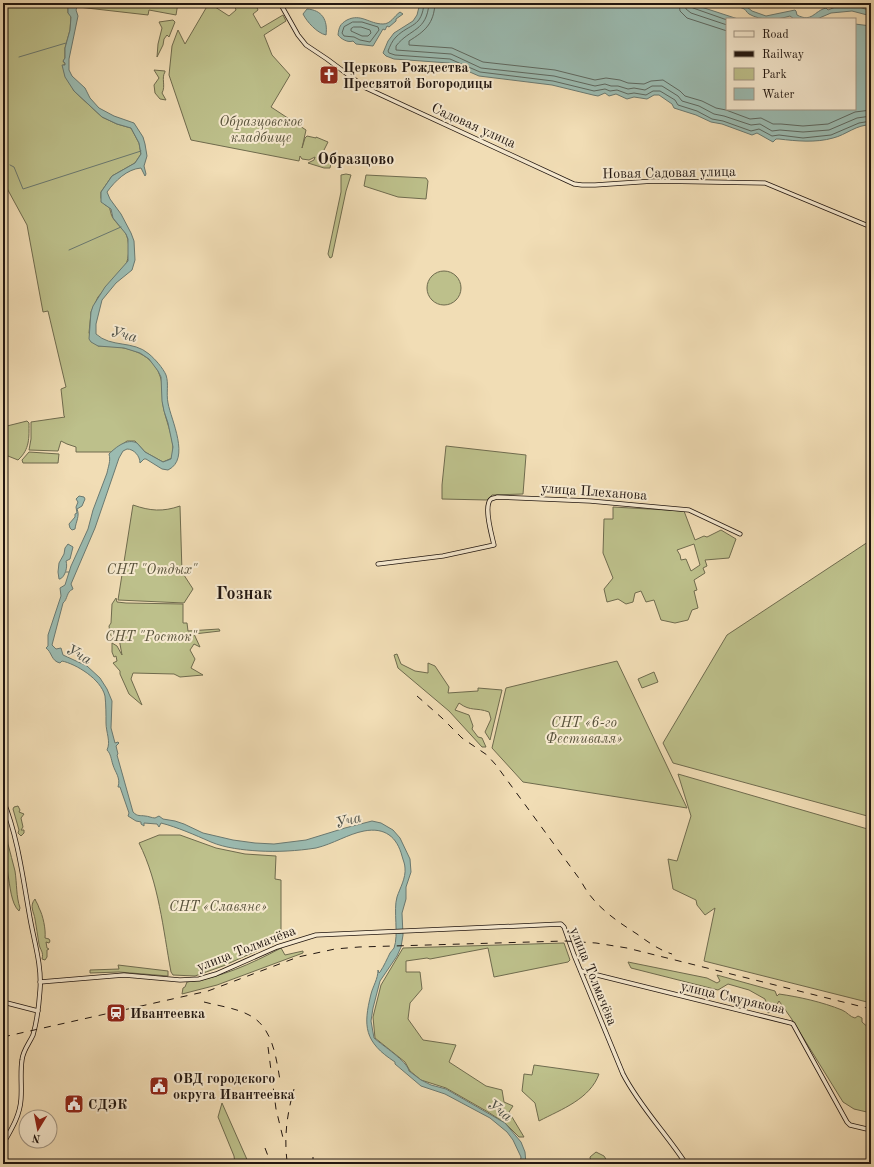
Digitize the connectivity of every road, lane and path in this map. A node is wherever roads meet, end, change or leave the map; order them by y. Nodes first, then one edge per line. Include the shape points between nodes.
1 (280, 3) edge
2 (574, 184) joint
3 (871, 227) edge
4 (740, 534) dead end
5 (378, 564) dead end
6 (3, 800) edge
7 (40, 971) junction
8 (581, 971) junction
9 (53, 981) junction
10 (40, 982) junction
11 (40, 991) junction
12 (3, 1002) edge
13 (38, 1011) junction
14 (871, 1130) edge
15 (3, 1144) edge
16 (686, 1164) edge

1 - 2 street, Садовая улица via 306,45 366,88
2 - 3 street, Новая Садовая улица via 654,181 765,183
4 - 5 street, улица Плеханова via 689,510 590,500 498,497 491,499 488,504 494,545 442,556
6 - 7 street via 13,828
7 - 9 street via 43,977
7 - 10 street
8 - 9 street, улица Толмачёва via 561,924 316,935 277,947 216,974 194,980 124,975
8 - 14 street, улица Смурякова via 794,1024 847,1122
8 - 16 street, улица Толмачёва via 631,1090
9 - 10 street, улица Толмачёва
9 - 11 street via 45,984
10 - 11 street
11 - 13 street
12 - 13 street
13 - 15 street via 32,1035 22,1057 18,1117

